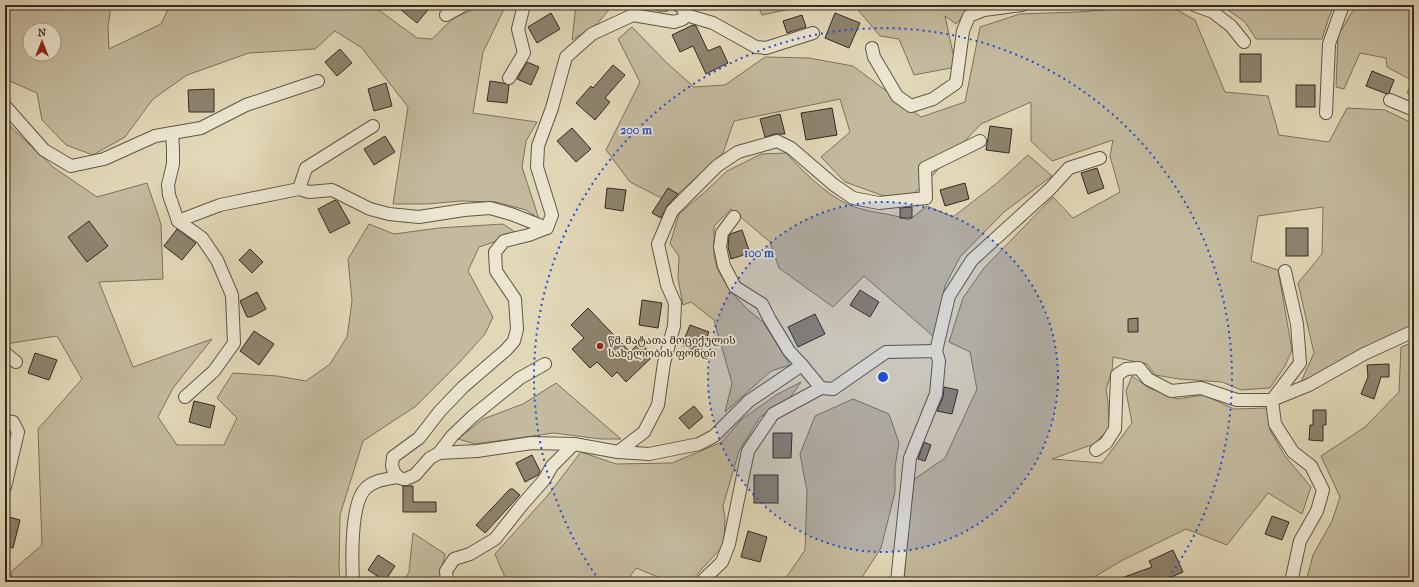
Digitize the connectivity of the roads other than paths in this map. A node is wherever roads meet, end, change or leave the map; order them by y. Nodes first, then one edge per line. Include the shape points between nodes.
1 (464, 5) edge
2 (524, 5) edge
3 (1022, 5) edge
4 (1194, 5) edge
5 (1343, 5) edge
6 (682, 10) edge
7 (446, 15) dead end
8 (813, 33) dead end
9 (1244, 42) dead end
10 (872, 48) dead end
11 (508, 78) dead end
12 (318, 81) dead end
13 (1390, 100) dead end
14 (5, 106) edge
15 (1414, 110) edge
16 (1326, 112) dead end
17 (373, 126) dead end
18 (172, 133) junction
19 (980, 141) dead end
20 (1100, 158) dead end
21 (298, 190) junction
22 (734, 217) dead end
23 (178, 222) junction
24 (547, 228) junction
25 (1285, 271) dead end
26 (1414, 331) edge
27 (936, 351) junction
28 (5, 353) edge
29 (16, 362) dead end
30 (545, 364) dead end
31 (802, 365) junction
32 (821, 388) junction
33 (185, 397) dead end
34 (1272, 400) junction
35 (5, 421) edge
36 (574, 444) junction
37 (1096, 450) dead end
38 (618, 452) junction
39 (439, 453) junction
40 (398, 477) junction
41 (5, 487) edge
42 (353, 582) edge
43 (447, 582) edge
44 (701, 582) edge
45 (897, 582) edge
46 (1291, 582) edge

1 - 7 street
2 - 11 street via 518,29 524,53
3 - 10 street via 984,10 969,16 963,31 956,83 933,99 911,106 897,96 874,57
4 - 9 street via 1213,12 1231,26
5 - 16 street via 1329,44
6 - 8 street via 713,23 756,47 766,48
6 - 24 street via 683,19 674,22 633,15 592,34 566,57 538,146 537,167 552,215
12 - 18 street via 246,105 201,128
13 - 15 street
14 - 18 street via 44,150 71,166 104,159 155,136
17 - 21 street via 306,168
18 - 23 street via 173,164 168,185
19 - 38 street via 925,168 926,198 879,204 853,198 791,148 777,141 738,152 717,166 672,211 658,244 667,285 675,303 674,326 664,363 658,405 644,432
20 - 27 street via 1069,168 1050,189 972,260 949,296
21 - 23 street via 220,205
21 - 24 street via 332,190 370,209 419,217 490,208
22 - 31 street via 722,233 720,247 724,266 734,287 762,304 789,351
23 - 33 street via 202,238 217,260 232,295 234,343 214,371
24 - 40 street via 504,241 495,252 496,271 515,299 517,329 514,341 463,387 418,438 393,457 392,466
25 - 34 street via 1297,324 1300,363
26 - 34 street via 1364,354 1309,386
27 - 32 street via 886,352 832,389
27 - 45 street via 939,361 936,394 910,458
28 - 29 street
30 - 39 street via 520,378 473,416
31 - 32 street
31 - 38 street via 749,401 714,436 699,444 649,454
32 - 44 street via 773,414 748,451 729,544 722,562
34 - 37 street via 1237,400 1201,388 1171,391 1148,379 1139,368 1126,369 1117,375 1115,429 1106,443
34 - 46 street via 1275,424 1293,452 1311,466 1323,490 1317,511 1300,541
35 - 41 street via 13,422 18,432
36 - 38 street
36 - 39 street via 532,443 477,451
36 - 43 street via 552,466 544,480 495,539 470,554 454,559 446,571
39 - 40 street via 430,458 412,477
40 - 42 street via 379,480 365,488 357,506 352,553

